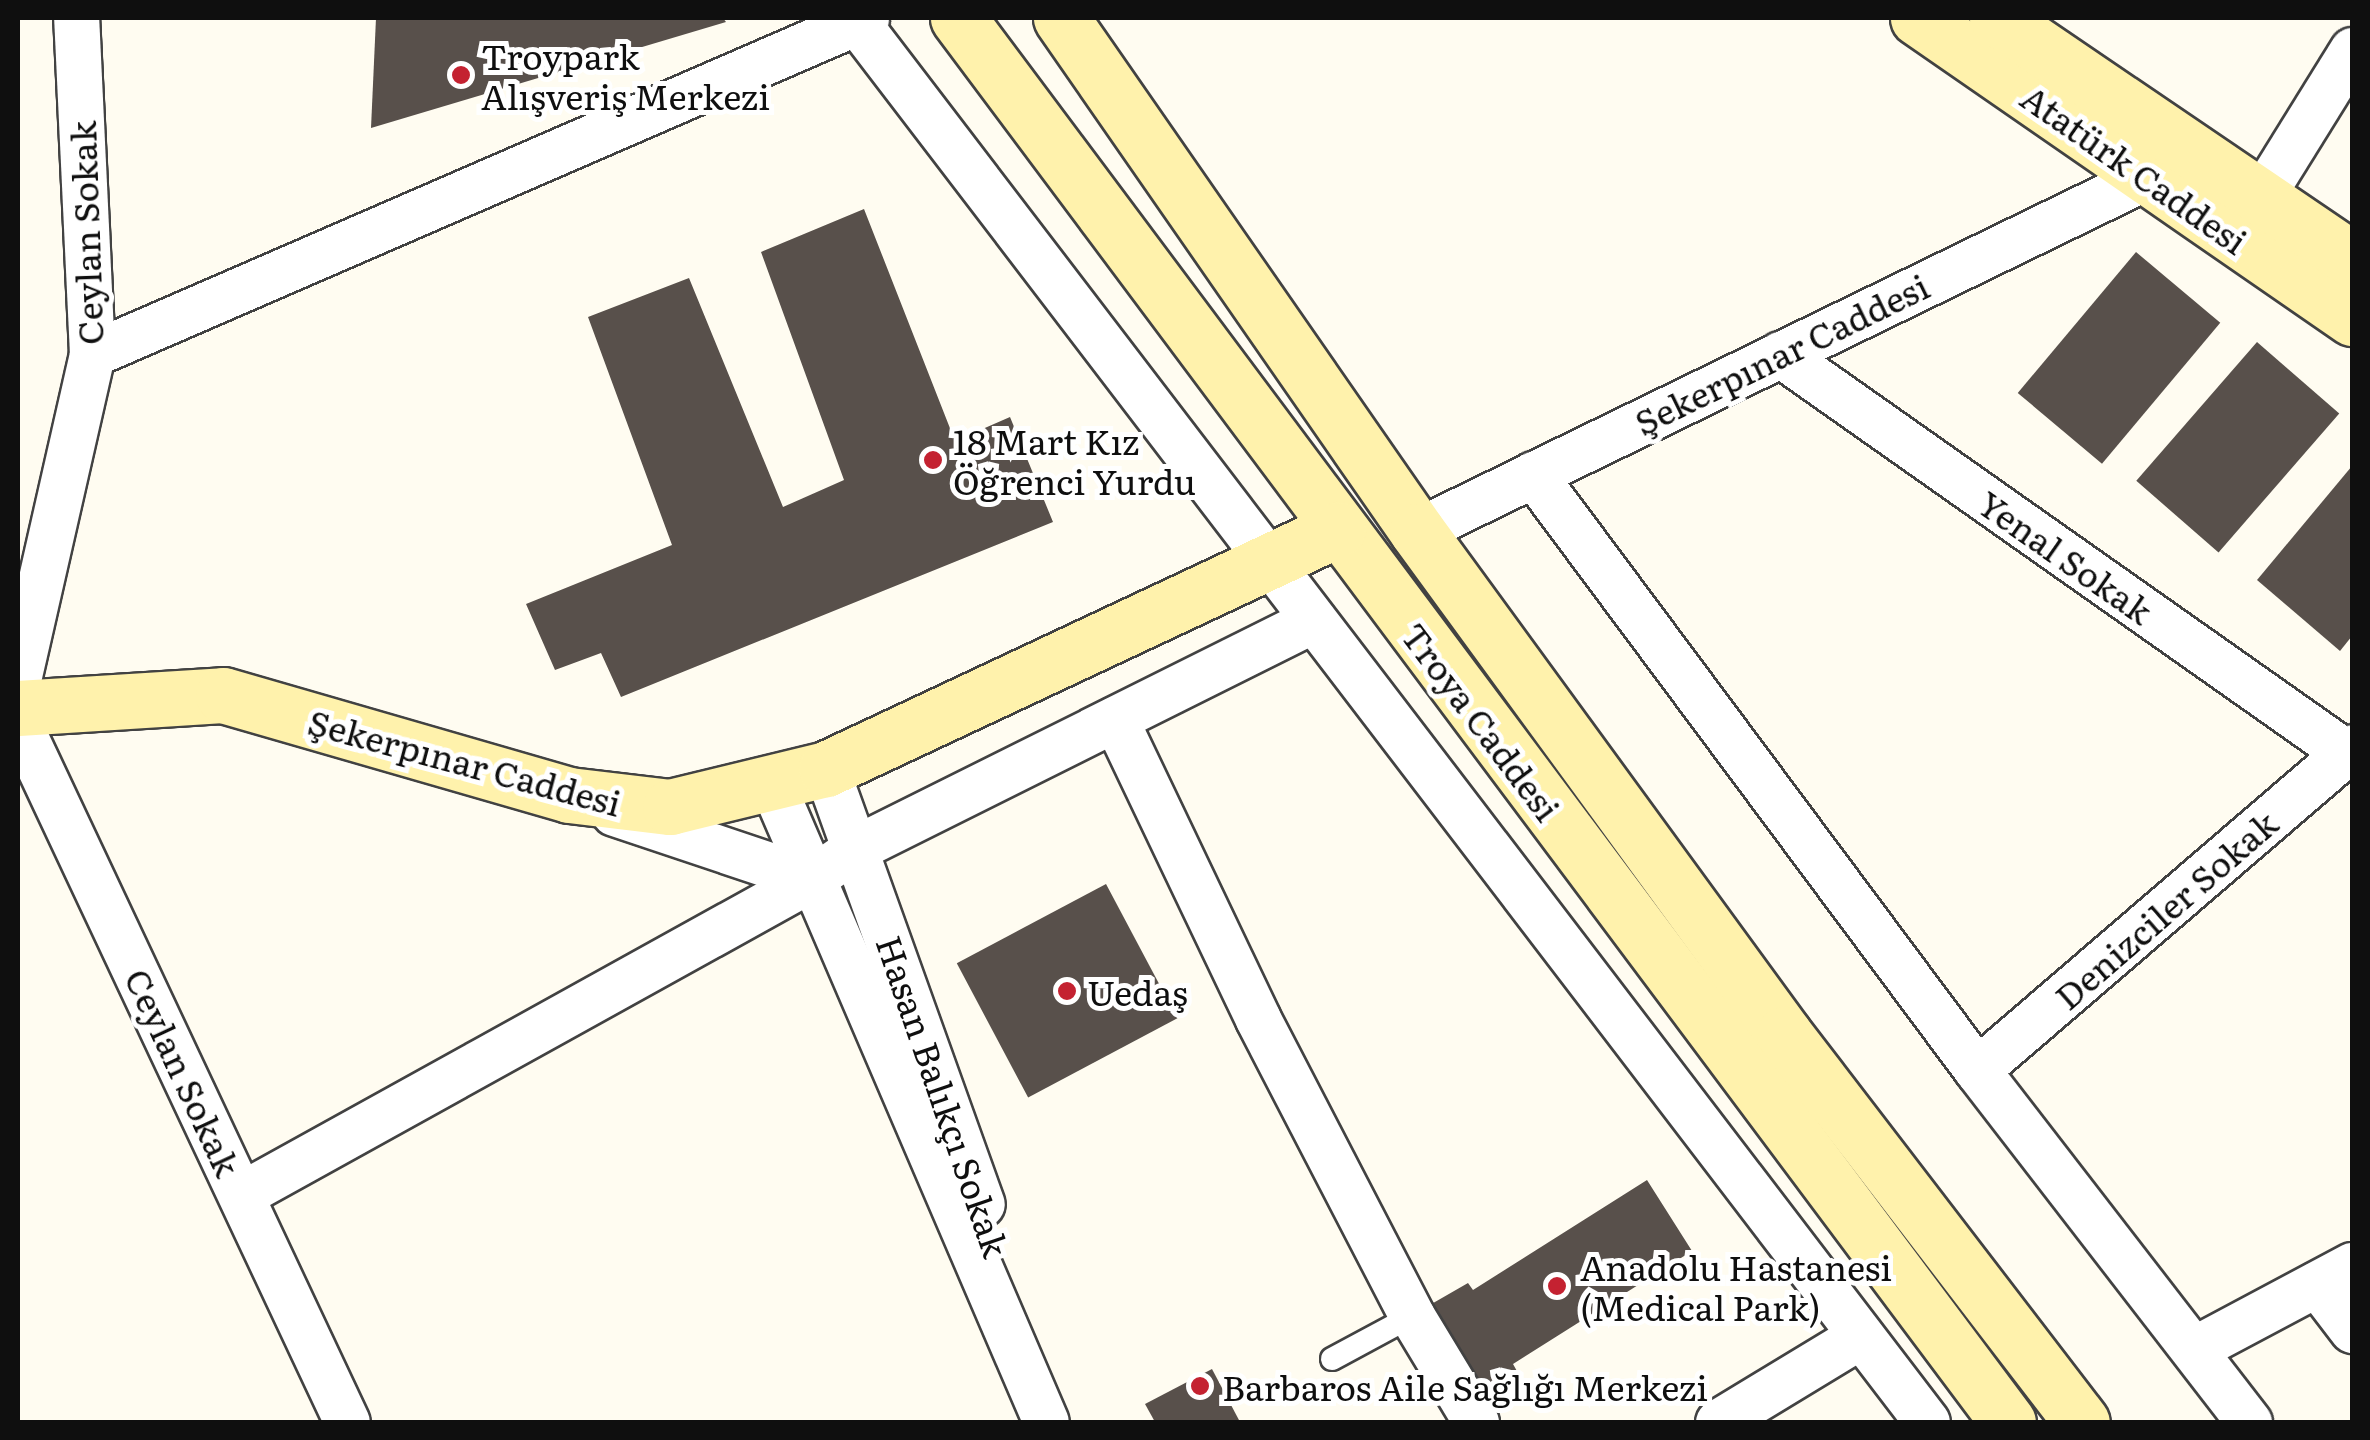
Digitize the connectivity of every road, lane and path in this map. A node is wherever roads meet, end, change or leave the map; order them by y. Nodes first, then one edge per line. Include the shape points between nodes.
1 (76, 18) edge
2 (958, 18) edge
3 (1061, 18) edge
4 (1918, 18) edge
5 (1997, 18) edge
6 (848, 21) edge
7 (2352, 50) edge
8 (2146, 177) junction
9 (2261, 197) junction
10 (2352, 259) edge
11 (2352, 318) edge
12 (92, 354) junction
13 (1780, 354) junction
14 (1533, 474) junction
15 (1338, 528) junction
16 (1417, 531) junction
17 (1267, 560) junction
18 (1313, 620) junction
19 (18, 680) edge
20 (18, 708) edge
21 (1115, 719) junction
22 (18, 722) edge
23 (2351, 752) edge
24 (826, 770) junction
25 (772, 784) junction
26 (569, 795) junction
27 (856, 848) junction
28 (811, 879) junction
29 (1977, 1070) junction
30 (242, 1194) junction
31 (2335, 1275) edge
32 (1412, 1316) junction
33 (2352, 1330) edge
34 (1860, 1336) junction
35 (2194, 1349) junction
36 (1332, 1360) dead end
37 (347, 1422) edge
38 (1046, 1422) edge
39 (1058, 1422) edge
40 (1476, 1422) edge
41 (1718, 1422) edge
42 (1927, 1422) edge
43 (2008, 1422) edge
44 (2082, 1422) edge
45 (2249, 1422) edge

1 - 12 street, Ceylan Sokak
2 - 15 main road, Troya Caddesi
3 - 16 main road, Troya Caddesi
4 - 8 main road, Atatürk Caddesi
5 - 9 main road, Atatürk Caddesi
6 - 12 street
6 - 17 street via 1031,244
7 - 9 street
8 - 11 main road, Atatürk Caddesi
8 - 13 street, Şekerpınar Caddesi
9 - 10 main road, Atatürk Caddesi
12 - 19 street, Ceylan Sokak
13 - 14 street, Şekerpınar Caddesi
13 - 23 street, Yenal Sokak
14 - 16 street, Şekerpınar Caddesi
14 - 29 street
15 - 17 main road, Şekerpınar Caddesi
15 - 43 main road, Troya Caddesi
16 - 44 main road, Troya Caddesi via 1784,1034
17 - 18 street
17 - 24 main road, Şekerpınar Caddesi
18 - 21 street
18 - 34 street
20 - 26 main road, Şekerpınar Caddesi via 223,695
21 - 27 street
21 - 32 street via 1258,1019
22 - 30 street, Ceylan Sokak
23 - 29 street, Denizciler Sokak
24 - 25 main road, Şekerpınar Caddesi
24 - 27 street, Hasan Balıkçı Sokak
25 - 26 main road, Şekerpınar Caddesi via 670,807
25 - 28 street
26 - 28 street
27 - 28 street
27 - 39 street, Hasan Balıkçı Sokak
28 - 30 street
28 - 38 street
29 - 35 street
30 - 37 street, Ceylan Sokak
31 - 33 street
31 - 35 street
32 - 36 lane
32 - 40 street
34 - 41 street
34 - 42 street
35 - 45 street

